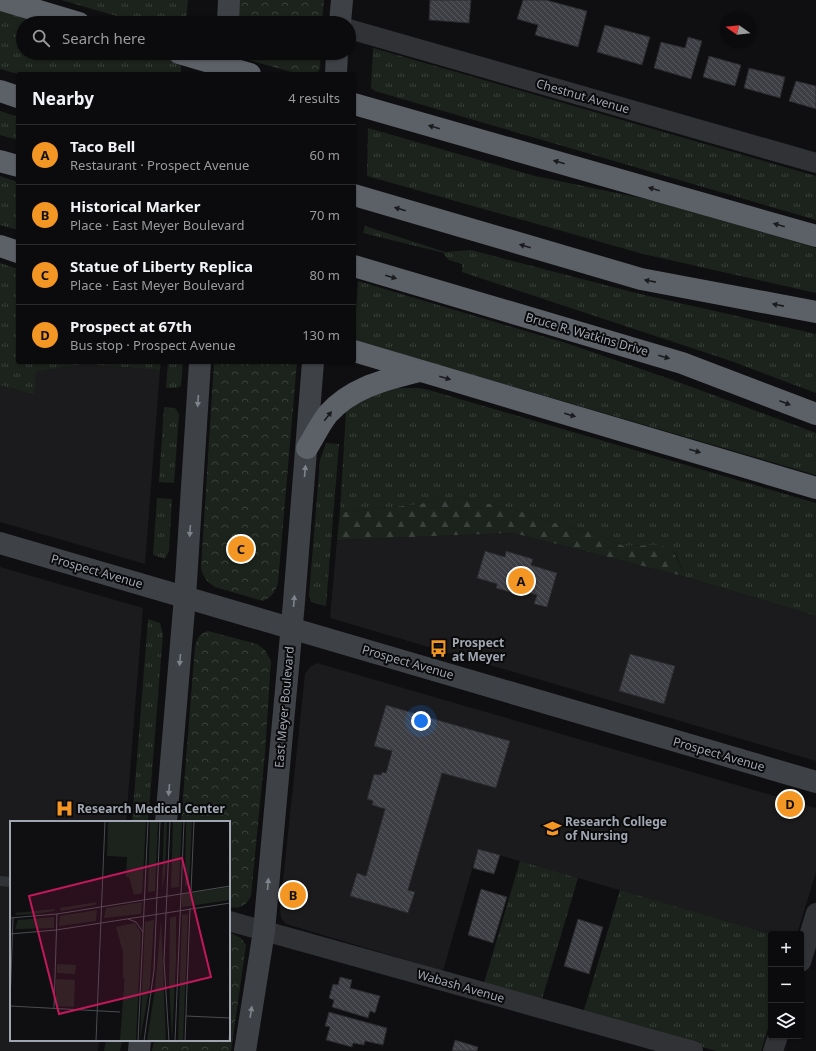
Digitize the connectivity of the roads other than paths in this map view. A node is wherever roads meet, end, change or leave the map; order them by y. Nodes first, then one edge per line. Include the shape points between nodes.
1 (2, 0) edge
2 (229, 0) edge
3 (342, 0) edge
4 (56, 16) edge
5 (228, 16) edge
6 (341, 16) edge
7 (356, 31) edge
8 (206, 60) edge
9 (337, 60) edge
10 (225, 65) edge
11 (244, 72) edge
12 (336, 72) edge
13 (0, 92) edge
14 (16, 96) edge
15 (356, 105) edge
16 (0, 161) edge
17 (816, 163) edge
18 (16, 165) edge
19 (356, 196) edge
20 (816, 236) edge
21 (0, 246) edge
22 (16, 251) edge
23 (356, 267) edge
24 (816, 312) edge
25 (356, 352) edge
26 (200, 364) edge
27 (312, 364) edge
28 (419, 370) junction
29 (816, 414) edge
30 (307, 448) junction
31 (816, 488) edge
32 (1, 546) edge
33 (185, 597) junction
34 (292, 629) junction
35 (816, 782) edge
36 (166, 821) edge
37 (0, 881) edge
38 (10, 882) edge
39 (816, 913) edge
40 (230, 921) edge
41 (264, 930) junction
42 (804, 952) edge
43 (777, 1039) edge
44 (140, 1041) edge
45 (138, 1051) edge
46 (245, 1051) edge
47 (693, 1051) edge
48 (773, 1051) edge

1 - 4 highway
2 - 5 main road
3 - 6 main road
7 - 17 street, Chestnut Avenue
8 - 10 highway
9 - 12 main road
10 - 11 highway
13 - 14 highway
20 -> 15 highway
16 - 18 highway
24 -> 19 highway via 641,279
21 - 22 highway
23 -> 29 highway, Bruce R. Watkins Drive via 682,363
25 - 28 highway
26 -> 33 main road
27 - 30 main road, East Meyer Boulevard
30 -> 28 highway via 327,416 342,399 363,388
28 -> 31 highway
34 -> 30 main road, East Meyer Boulevard
32 - 33 main road, Prospect Avenue
33 - 34 main road, Prospect Avenue
33 -> 36 main road
34 - 35 main road, Prospect Avenue
41 -> 34 main road, East Meyer Boulevard
37 - 38 lane
39 - 42 street
40 - 41 street, Wabash Avenue
46 -> 41 main road, East Meyer Boulevard
41 - 47 street, Wabash Avenue
43 - 48 street
44 - 45 main road

